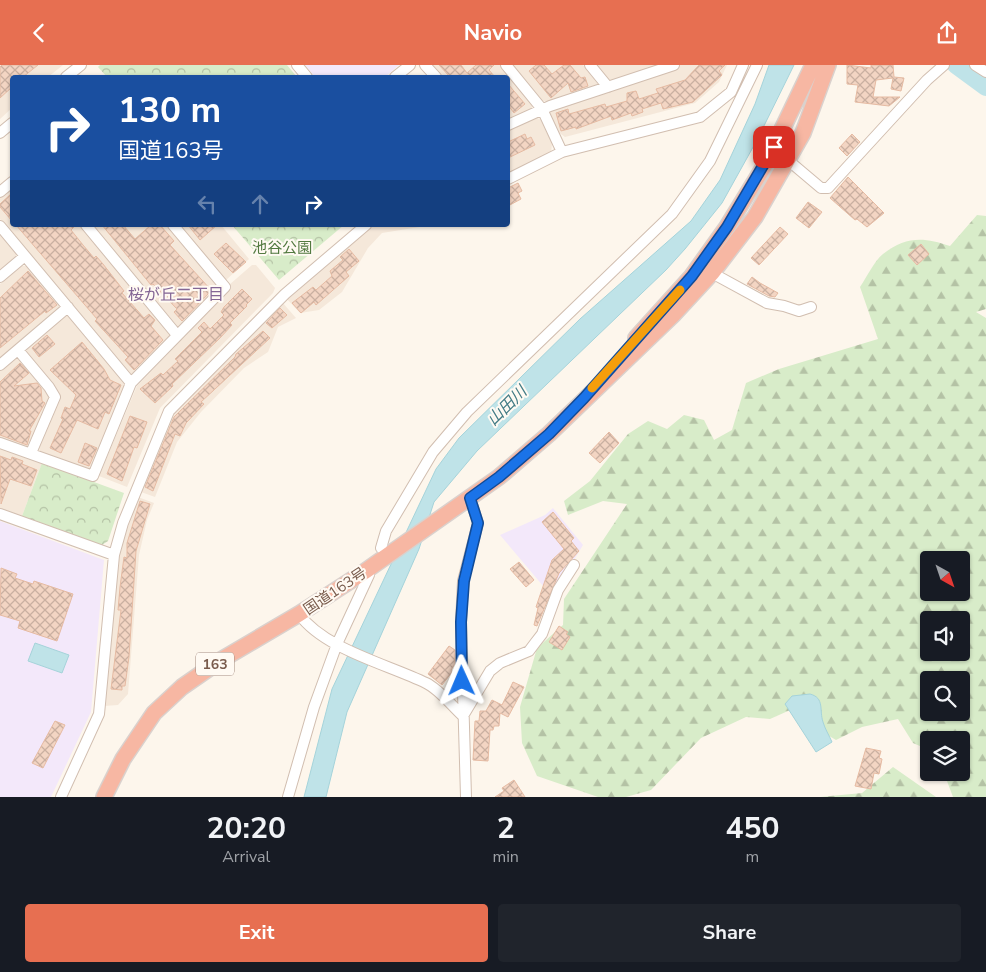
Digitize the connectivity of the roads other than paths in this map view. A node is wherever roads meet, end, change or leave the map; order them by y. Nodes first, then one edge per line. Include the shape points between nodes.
1 (80, 65) edge
2 (297, 65) edge
3 (410, 65) edge
4 (426, 65) edge
5 (506, 65) edge
6 (590, 65) edge
7 (673, 65) edge
8 (743, 65) edge
9 (757, 65) edge
10 (813, 65) edge
11 (828, 65) edge
12 (944, 65) edge
13 (975, 65) edge
14 (986, 72) edge
15 (68, 75) edge
16 (306, 75) edge
17 (398, 75) edge
18 (434, 75) edge
19 (608, 87) junction
20 (542, 109) junction
21 (510, 124) edge
22 (10, 125) edge
23 (0, 133) edge
24 (562, 153) junction
25 (789, 161) junction
26 (510, 178) edge
27 (10, 183) edge
28 (0, 192) edge
29 (0, 226) edge
30 (88, 227) edge
31 (175, 227) edge
32 (364, 227) edge
33 (25, 256) junction
34 (712, 273) junction
35 (0, 277) edge
36 (68, 307) junction
37 (811, 307) dead end
38 (177, 335) junction
39 (18, 350) junction
40 (0, 365) edge
41 (131, 383) junction
42 (584, 398) junction
43 (0, 443) edge
44 (31, 453) junction
45 (470, 498) junction
46 (0, 514) edge
47 (380, 554) junction
48 (114, 555) junction
49 (574, 565) dead end
50 (369, 575) dead end
51 (299, 614) junction
52 (340, 645) junction
53 (463, 716) junction
54 (61, 797) edge
55 (104, 797) edge
56 (288, 797) edge
57 (466, 797) edge

1 - 15 street
2 - 16 street
3 - 17 street
4 - 18 street
5 - 20 street
6 - 19 street
7 - 19 street
8 - 24 street via 732,92 700,117
9 - 47 street via 710,161 691,190 633,253 462,417 429,459 386,531
10 - 42 highway, 国道163号 / 163 via 766,165 727,227 692,276
11 - 25 highway, 国道163号 / 163
12 - 25 street via 828,187 821,188
13 - 14 street
19 - 20 street
20 - 21 street
20 - 24 street
22 - 23 street
24 - 26 street
25 - 34 highway, 国道163号 / 163 via 755,217
27 - 28 street
29 - 33 street
30 - 38 street
31 - 38 street via 225,287
32 - 48 street via 285,294 169,411 123,523
33 - 35 street
33 - 36 street
34 - 37 street via 767,303 799,311
34 - 42 highway, 国道163号 / 163 via 674,314
36 - 39 street
36 - 41 street
38 - 41 street
39 - 40 street
39 - 44 street via 55,397
41 - 44 street via 93,476
42 - 45 highway, 国道163号 / 163 via 524,456
43 - 44 street
45 - 47 highway, 国道163号 / 163
45 - 53 street via 478,523 464,581 461,622
46 - 48 street
47 - 51 highway, 国道163号 / 163
48 - 54 street via 99,714
49 - 53 street via 558,590 542,634 529,651 500,663 490,671
50 - 52 street
51 - 52 street via 308,626
51 - 55 highway, 国道163号 / 163 via 221,660 182,687 154,713 123,759
52 - 53 street via 428,684
52 - 56 street via 314,707
53 - 57 street

